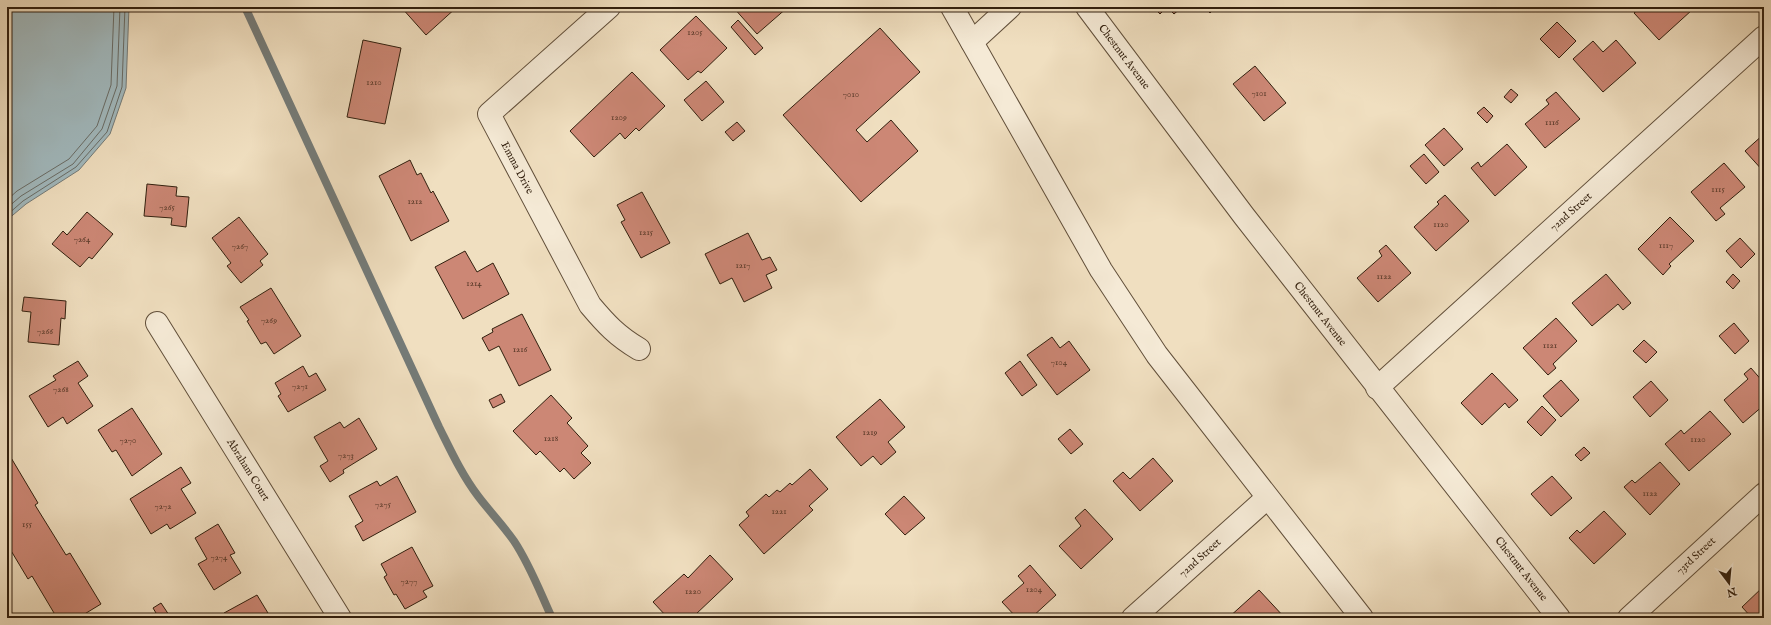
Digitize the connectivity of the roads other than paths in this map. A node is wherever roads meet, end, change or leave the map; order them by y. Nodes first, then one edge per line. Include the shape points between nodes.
1 (609, 7) edge
2 (952, 7) edge
3 (1010, 7) edge
4 (1087, 7) edge
5 (1764, 37) edge
6 (972, 42) junction
7 (157, 323) dead end
8 (639, 349) dead end
9 (1377, 388) junction
10 (1764, 494) edge
11 (1267, 498) junction
12 (340, 618) edge
13 (1133, 618) edge
14 (1362, 618) edge
15 (1559, 618) edge
16 (1629, 618) edge

1 - 8 street, Emma Drive via 489,114 590,305 606,325
2 - 6 street
3 - 6 street
4 - 9 street, Chestnut Avenue
5 - 9 street, 72nd Street
6 - 11 street via 1100,270 1157,355
7 - 12 street, Abraham Court
9 - 15 street, Chestnut Avenue
10 - 16 street, 73rd Street
11 - 13 street, 72nd Street
11 - 14 street

